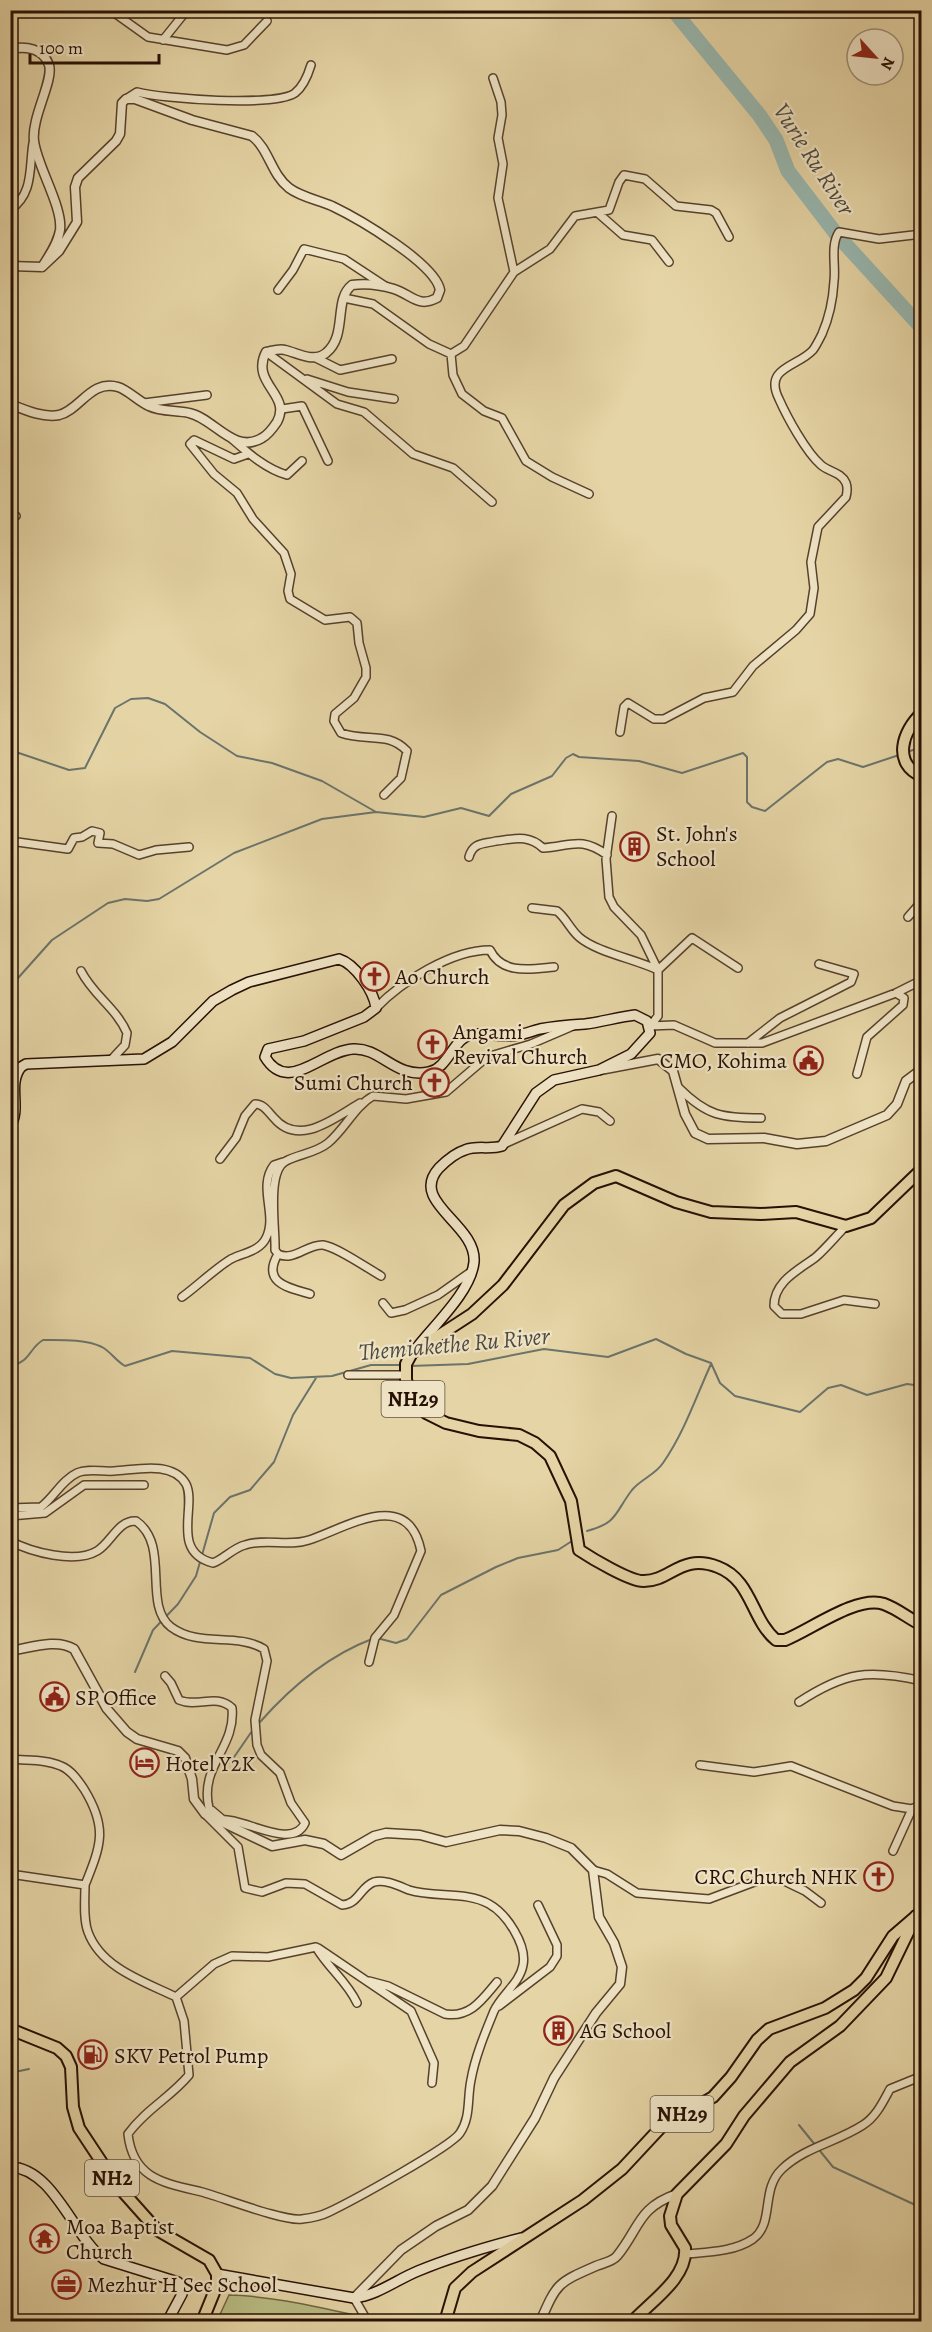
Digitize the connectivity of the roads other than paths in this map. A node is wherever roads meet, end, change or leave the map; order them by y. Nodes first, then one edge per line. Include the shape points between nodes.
1 (96, 10) edge
2 (187, 10) edge
3 (106, 11) edge
4 (267, 21) dead end
5 (163, 40) junction
6 (10, 49) edge
7 (311, 65) dead end
8 (493, 78) dead end
9 (126, 99) junction
10 (33, 140) junction
11 (10, 210) edge
12 (598, 213) junction
13 (921, 234) edge
14 (729, 237) dead end
15 (669, 262) dead end
16 (10, 266) edge
17 (42, 267) junction
18 (514, 272) junction
19 (387, 288) junction
20 (278, 290) dead end
21 (344, 298) junction
22 (266, 352) junction
23 (451, 354) junction
24 (316, 358) junction
25 (392, 359) dead end
26 (299, 377) junction
27 (207, 394) dead end
28 (394, 399) dead end
29 (144, 403) junction
30 (10, 404) edge
31 (282, 409) junction
32 (230, 437) junction
33 (248, 454) junction
34 (303, 460) dead end
35 (328, 461) dead end
36 (589, 494) dead end
37 (492, 502) dead end
38 (921, 713) edge
39 (620, 732) dead end
40 (921, 776) edge
41 (384, 795) dead end
42 (612, 816) dead end
43 (10, 841) edge
44 (189, 847) dead end
45 (607, 855) junction
46 (469, 857) dead end
47 (921, 901) edge
48 (532, 908) dead end
49 (908, 917) dead end
50 (819, 964) dead end
51 (554, 967) dead end
52 (738, 968) dead end
53 (658, 970) junction
54 (81, 971) dead end
55 (921, 980) edge
56 (896, 993) junction
57 (376, 1008) junction
58 (575, 1024) junction
59 (650, 1026) junction
60 (748, 1043) junction
61 (112, 1059) junction
62 (921, 1069) edge
63 (599, 1070) junction
64 (857, 1074) dead end
65 (677, 1086) junction
66 (368, 1099) junction
67 (761, 1118) dead end
68 (610, 1121) dead end
69 (10, 1127) edge
70 (502, 1146) junction
71 (220, 1159) dead end
72 (283, 1162) junction
73 (921, 1169) edge
74 (846, 1226) junction
75 (278, 1254) junction
76 (472, 1271) junction
77 (381, 1276) dead end
78 (310, 1294) dead end
79 (182, 1297) dead end
80 (383, 1303) dead end
81 (874, 1304) dead end
82 (412, 1353) junction
83 (348, 1375) dead end
84 (405, 1375) junction
85 (144, 1485) dead end
86 (10, 1508) edge
87 (10, 1516) edge
88 (10, 1541) edge
89 (921, 1624) edge
90 (10, 1651) edge
91 (369, 1662) dead end
92 (165, 1676) dead end
93 (921, 1682) edge
94 (799, 1702) dead end
95 (10, 1759) edge
96 (700, 1765) dead end
97 (921, 1804) edge
98 (912, 1809) junction
99 (206, 1814) junction
100 (220, 1820) junction
101 (893, 1851) dead end
102 (593, 1870) junction
103 (10, 1875) edge
104 (85, 1885) junction
105 (821, 1903) dead end
106 (538, 1905) dead end
107 (919, 1912) edge
108 (316, 1947) junction
109 (361, 1979) junction
110 (497, 1982) dead end
111 (176, 1997) junction
112 (357, 2003) dead end
113 (495, 2009) junction
114 (10, 2029) edge
115 (921, 2076) edge
116 (432, 2083) dead end
117 (10, 2167) edge
118 (676, 2194) junction
119 (531, 2235) junction
120 (686, 2254) junction
121 (217, 2274) junction
122 (354, 2298) junction
123 (167, 2322) edge
124 (202, 2322) edge
125 (368, 2322) edge
126 (446, 2322) edge
127 (540, 2322) edge
128 (632, 2322) edge

1 - 3 street
2 - 5 street
3 - 5 street via 148,37
4 - 5 street via 244,45 227,50
6 - 10 street via 33,49 44,56 50,67
7 - 9 street via 301,88 280,98 180,100 137,92
8 - 18 street via 502,109 498,198
9 - 17 street via 116,141 78,178 77,222 59,251
9 - 19 street via 252,136 260,142 276,174 289,188 333,207 395,244 434,276 440,290 437,298 419,303
10 - 11 street via 29,184 21,201
10 - 17 street via 61,228
12 - 14 street via 609,210 621,177 637,176 676,206 716,213
12 - 15 street via 623,235 651,240
12 - 18 street via 575,216 550,249
13 - 39 street via 879,239 839,232 834,243 832,299 822,333 813,351 781,370 776,380 779,402 811,454 846,483 846,497 818,527 811,562 814,596 810,614 753,666 733,692 704,698 664,719 654,719 628,703
16 - 17 street
18 - 23 street via 468,341
19 - 20 street via 344,259 304,249
19 - 21 street via 352,285
21 - 23 street via 373,304 429,344
21 - 24 street via 336,340 325,354
22 - 24 street via 282,349
22 - 26 street
22 - 31 street via 264,379
23 - 36 street via 453,375 462,394 484,411 502,418 526,461
24 - 25 street via 340,370
26 - 28 street via 348,392
26 - 37 street via 337,404 364,412 413,454 453,468
27 - 29 street
29 - 30 street via 119,387 106,386 86,395 61,415 33,413
29 - 32 street via 197,416
31 - 32 street via 274,427 262,438 246,443
31 - 35 street via 302,406
32 - 33 street
33 - 34 street via 288,475
33 - 41 street via 234,459 207,444 194,440 190,444 214,474 237,493 253,519 284,553 291,574 290,599 325,620 350,617 357,622 366,677 354,698 335,714 334,721 341,733 390,738 407,752 402,778
38 - 40 main road via 902,746 911,772
42 - 45 street
43 - 44 street via 68,849 74,838 96,831 100,832 98,843 113,844 134,855
45 - 46 street via 591,844 543,848 530,839 512,837 479,843
45 - 53 street via 609,897 642,935
47 - 49 street
48 - 53 street via 557,911 579,937 594,946
50 - 60 street via 854,974 854,978 780,1018
51 - 57 street via 520,969 499,962 490,950 466,952 409,978
52 - 53 street via 692,938
53 - 59 street via 658,1016
54 - 61 street via 127,1033 125,1045
55 - 56 street
56 - 60 street via 779,1039
56 - 64 street via 904,998 903,1005 867,1037
57 - 58 main road via 364,1017 304,1041 268,1049 265,1057 272,1068 294,1073 327,1055 354,1048 415,1074 432,1072 441,1066 472,1034 499,1038
57 - 61 main road via 352,966 339,959 249,982 213,1000 172,1042 155,1053 144,1059
58 - 59 main road via 634,1016
58 - 66 street via 531,1044 487,1057 446,1092 414,1099
59 - 60 street via 674,1025 715,1043
59 - 63 main road via 646,1038 631,1054
61 - 69 main road via 21,1067 14,1083 16,1108
62 - 65 street via 906,1081 897,1104 887,1114 838,1138 816,1144 702,1137 688,1125
63 - 65 street via 658,1059 673,1071
63 - 70 main road via 554,1080 536,1093
65 - 67 street via 692,1102 712,1114
66 - 71 street via 331,1123 311,1129 284,1127 264,1107 255,1104
66 - 72 street via 326,1145
68 - 70 street via 599,1112 582,1109
70 - 76 main road via 466,1149 442,1165 430,1189 436,1203 474,1248
72 - 75 street via 273,1178
72 - 79 street via 274,1165 266,1179 269,1223 265,1240 230,1260
73 - 74 main road via 871,1218
74 - 81 street via 788,1277 774,1298 774,1306 783,1314 801,1314 844,1300
74 - 82 main road, NH29 via 796,1212 711,1212 676,1202 631,1181 609,1177 581,1190 564,1205 483,1305
75 - 77 street via 290,1256 326,1246
75 - 78 street via 273,1268 277,1281 283,1287
76 - 80 street via 445,1291 405,1310 391,1313
76 - 82 main road via 459,1296
82 - 84 main road, NH29
83 - 84 street
84 - 89 main road, NH29 via 412,1397 426,1413 446,1423 519,1435 536,1443 550,1456 571,1501 579,1550 632,1580 646,1582 684,1564 719,1567 738,1580 750,1595 757,1614 776,1640 785,1640 858,1604 873,1601
85 - 87 street via 84,1485 45,1513
86 - 91 street via 40,1507 68,1479 82,1471 166,1470 184,1482 189,1491 189,1542 205,1561 213,1563 243,1545 268,1541 296,1543 368,1516 395,1518 414,1534 421,1551 394,1615 375,1638
88 - 100 street via 37,1553 83,1555 97,1551 124,1524 136,1521 150,1538 157,1565 157,1599 168,1624 188,1635 253,1642 264,1649 267,1661 255,1720 257,1745 261,1755 280,1773 291,1803 305,1823 296,1832 276,1834 232,1819
90 - 99 street via 50,1644 74,1649 106,1709 127,1732 137,1739 178,1751 185,1758 194,1799
92 - 100 street via 179,1700 192,1704 222,1701 232,1708 231,1734 206,1782 209,1808
93 - 94 street via 889,1674 841,1677
95 - 104 street via 53,1763 68,1769 94,1804 100,1844
96 - 98 street via 754,1772 801,1768 893,1806
97 - 98 street
98 - 101 street
99 - 100 street
99 - 113 street via 238,1847 242,1882 250,1890 262,1892 286,1882 305,1884 342,1905 355,1901 367,1887 380,1881 424,1894 478,1899 492,1906 519,1940 523,1965
100 - 102 street via 272,1846 305,1840 324,1844 341,1855 386,1833 420,1835 446,1842 500,1830 519,1831 571,1848
102 - 105 street via 637,1893 701,1899 776,1877
102 - 122 street via 599,1917 622,1967 620,1984 558,2071 535,2118 492,2186 468,2210 401,2250
103 - 104 street
104 - 111 street via 88,1931 97,1948 113,1964
106 - 113 street via 557,1945 557,1956 550,1966
107 - 118 main road via 886,1978 840,2026 790,2062 744,2116 726,2144
107 - 119 main road, NH29 via 893,1936 854,1990 825,2008 769,2029 756,2040 713,2097 663,2125 622,2169
108 - 109 street
108 - 111 street via 268,1957 232,1956 214,1964
108 - 112 street via 351,1989
109 - 110 street via 388,1986 455,2016 468,2012
109 - 116 street via 411,2011 434,2063
111 - 113 street via 184,2021 189,2075 140,2118 128,2134 134,2159 144,2172 159,2181 300,2220 327,2213 436,2152 460,2133 467,2118 471,2080
114 - 121 main road, NH2 via 57,2048 66,2056 80,2127 116,2184 157,2230 209,2260
115 - 120 street via 890,2089 863,2126 790,2162 771,2182 765,2222 751,2241 733,2248
117 - 123 main road via 28,2172 52,2193 94,2253 178,2282 182,2294
118 - 120 main road via 672,2225
118 - 127 street via 657,2202 641,2216 616,2257 561,2282 552,2292
119 - 122 main road via 458,2255 395,2281 372,2296
119 - 126 main road, NH29 via 472,2272 455,2288
120 - 128 main road via 676,2277
121 - 122 main road
121 - 124 main road via 217,2285
122 - 125 street

